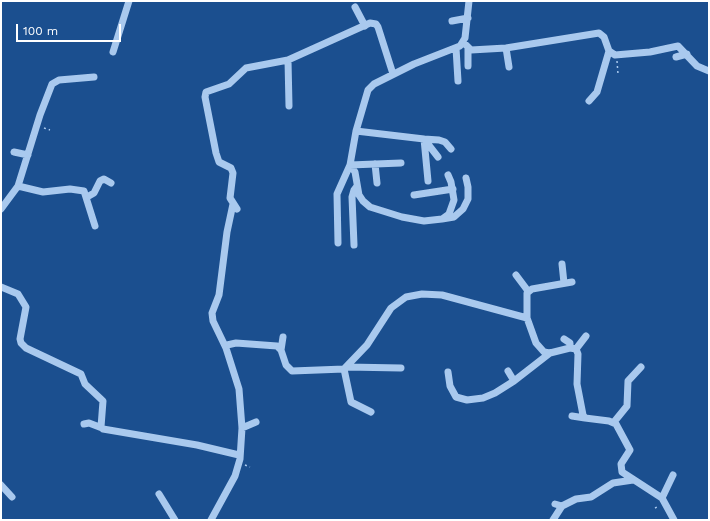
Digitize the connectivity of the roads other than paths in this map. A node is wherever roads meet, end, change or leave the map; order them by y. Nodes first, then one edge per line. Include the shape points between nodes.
1 (129, 1) edge
2 (469, 1) edge
3 (354, 7) dead end
4 (468, 18) junction
5 (452, 21) dead end
6 (365, 26) junction
7 (463, 42) junction
8 (456, 48) junction
9 (506, 48) junction
10 (468, 49) junction
11 (609, 51) junction
12 (113, 52) dead end
13 (687, 54) junction
14 (676, 57) dead end
15 (288, 60) junction
16 (468, 66) dead end
17 (509, 68) dead end
18 (709, 71) edge
19 (393, 74) junction
20 (94, 77) dead end
21 (458, 81) dead end
22 (589, 101) dead end
23 (289, 106) dead end
24 (356, 131) junction
25 (424, 139) junction
26 (451, 150) dead end
27 (14, 152) dead end
28 (28, 155) junction
29 (438, 157) dead end
30 (402, 163) dead end
31 (375, 164) junction
32 (350, 165) junction
33 (448, 175) dead end
34 (466, 178) dead end
35 (428, 181) dead end
36 (111, 183) dead end
37 (377, 183) dead end
38 (18, 186) junction
39 (358, 186) junction
40 (453, 189) junction
41 (414, 195) dead end
42 (87, 197) junction
43 (1, 209) edge
44 (442, 219) junction
45 (95, 226) dead end
46 (338, 243) dead end
47 (354, 245) dead end
48 (562, 264) dead end
49 (516, 275) dead end
50 (1, 287) edge
51 (528, 291) junction
52 (527, 318) junction
53 (586, 336) dead end
54 (283, 337) dead end
55 (564, 338) dead end
56 (226, 348) junction
57 (573, 349) junction
58 (281, 350) junction
59 (550, 353) junction
60 (641, 367) dead end
61 (345, 368) junction
62 (401, 368) dead end
63 (508, 370) dead end
64 (448, 372) dead end
65 (514, 381) junction
66 (372, 412) dead end
67 (572, 416) dead end
68 (585, 418) junction
69 (256, 422) dead end
70 (614, 422) junction
71 (84, 424) dead end
72 (102, 428) junction
73 (242, 428) junction
74 (239, 455) junction
75 (673, 475) dead end
76 (633, 480) junction
77 (1, 485) edge
78 (159, 494) dead end
79 (12, 497) dead end
80 (662, 498) junction
81 (555, 504) dead end
82 (562, 506) junction
83 (175, 520) edge
84 (211, 520) edge
85 (553, 520) edge
86 (674, 520) edge

1 - 12 street
2 - 4 street
3 - 6 street
4 - 5 street
4 - 7 street
6 - 15 street
6 - 19 street via 374,23 378,27
7 - 8 street
7 - 10 street
8 - 19 street
8 - 21 street
9 - 10 street
9 - 11 street via 599,33 604,37
9 - 17 street
10 - 16 street
11 - 13 street via 616,55 650,52 676,46 681,47
11 - 22 street via 597,92
13 - 14 street
13 - 18 street via 697,66
15 - 23 street
15 - 56 street via 246,68 229,84 206,92 216,153 219,162 231,168 233,173 230,198 235,206 227,232 219,295 212,314
19 - 24 street via 368,90
20 - 28 street via 59,80 52,84
24 - 25 street
24 - 32 street
25 - 26 street via 445,142
25 - 29 street
25 - 35 street
27 - 28 street
28 - 38 street
30 - 31 street
31 - 32 street
31 - 37 street
32 - 39 street via 355,172
32 - 46 street via 337,194
33 - 40 street
34 - 44 street via 468,199 463,209 454,217
36 - 42 street via 101,180 94,194
38 - 42 street via 43,192 82,190 86,192
38 - 43 street
39 - 44 street via 363,201 376,210 424,221
39 - 47 street via 352,196
40 - 41 street
40 - 44 street via 452,207 449,214
42 - 45 street
48 - 51 street via 568,282
49 - 51 street
50 - 72 street via 18,294 26,307 20,339 23,346 77,371 89,388 102,399
51 - 52 street
52 - 59 street via 537,347
52 - 61 street via 442,295 422,294 406,297 391,308 367,345
53 - 57 street
54 - 58 street
55 - 57 street
56 - 58 street via 227,345 236,343 274,345
56 - 73 street via 239,389
57 - 59 street
57 - 68 street via 578,354 577,384
58 - 61 street via 286,365 292,371
59 - 65 street
60 - 70 street via 628,381 626,406
61 - 62 street
61 - 66 street via 351,402
63 - 65 street
64 - 65 street via 452,391 460,400 483,398
67 - 68 street
68 - 70 street
69 - 73 street
70 - 76 street via 630,450 621,464 621,470
71 - 72 street via 89,423
72 - 74 street
73 - 74 street
74 - 84 street via 240,462 235,476
75 - 80 street
76 - 80 street
76 - 82 street via 613,483 591,497 576,499
77 - 79 street
78 - 83 street
80 - 86 street
81 - 82 street
82 - 85 street

